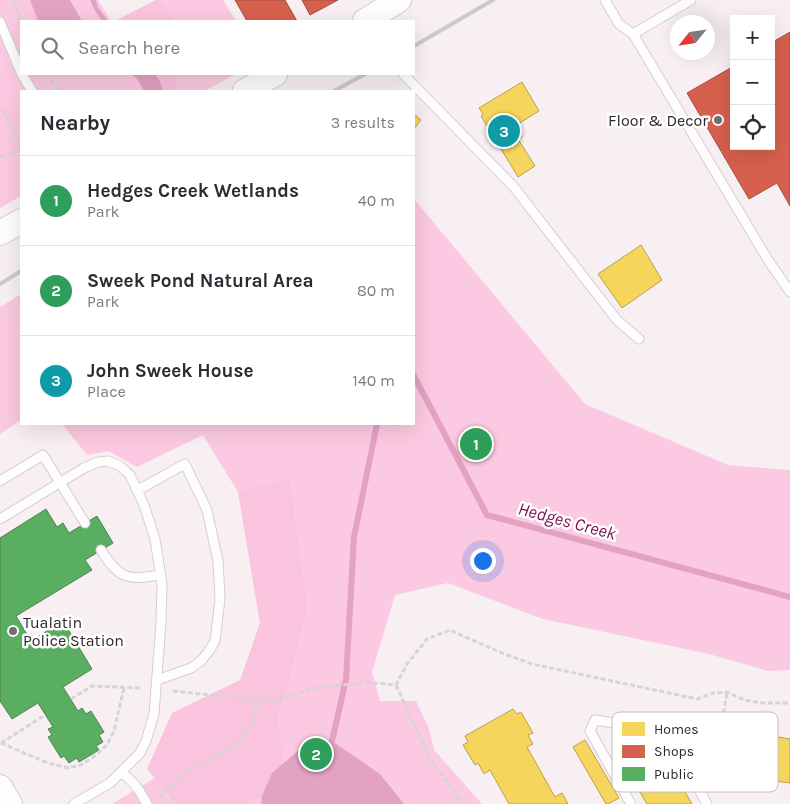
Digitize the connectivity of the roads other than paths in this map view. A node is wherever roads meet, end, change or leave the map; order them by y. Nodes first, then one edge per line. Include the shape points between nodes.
1 (399, 0) edge
2 (605, 0) edge
3 (691, 0) edge
4 (367, 20) edge
5 (0, 22) edge
6 (633, 34) junction
7 (20, 68) edge
8 (23, 75) edge
9 (273, 75) edge
10 (404, 75) edge
11 (31, 90) edge
12 (247, 90) edge
13 (20, 222) edge
14 (0, 233) edge
15 (790, 292) edge
16 (640, 339) dead end
17 (0, 481) edge
18 (60, 482) junction
19 (138, 490) junction
20 (0, 519) edge
21 (85, 523) dead end
22 (101, 550) dead end
23 (160, 575) junction
24 (156, 680) junction
25 (612, 723) edge
26 (612, 771) edge
27 (121, 772) junction
28 (0, 787) edge
29 (624, 792) edge
30 (700, 792) edge
31 (10, 804) edge
32 (74, 804) edge
33 (147, 804) edge
34 (631, 804) edge
35 (707, 804) edge

1 - 4 main road
2 - 6 lane via 619,24
3 - 6 lane
5 - 7 lane
6 - 15 lane
8 - 11 lane
9 - 12 main road
10 - 16 lane via 513,186 617,320
13 - 14 main road
17 - 18 lane via 43,455
18 - 19 lane via 91,465 108,461 130,475
18 - 20 lane
18 - 21 lane
19 - 23 lane via 154,539
19 - 24 lane via 185,464 206,510 218,561 220,599 215,641 201,661 191,668
22 - 23 lane via 107,560 128,577
23 - 24 lane
24 - 27 lane via 154,714 146,741 140,753
25 - 26 lane via 595,720 590,732
27 - 32 lane via 110,783
27 - 33 lane via 139,788
28 - 31 main road
29 - 34 lane
30 - 35 lane

